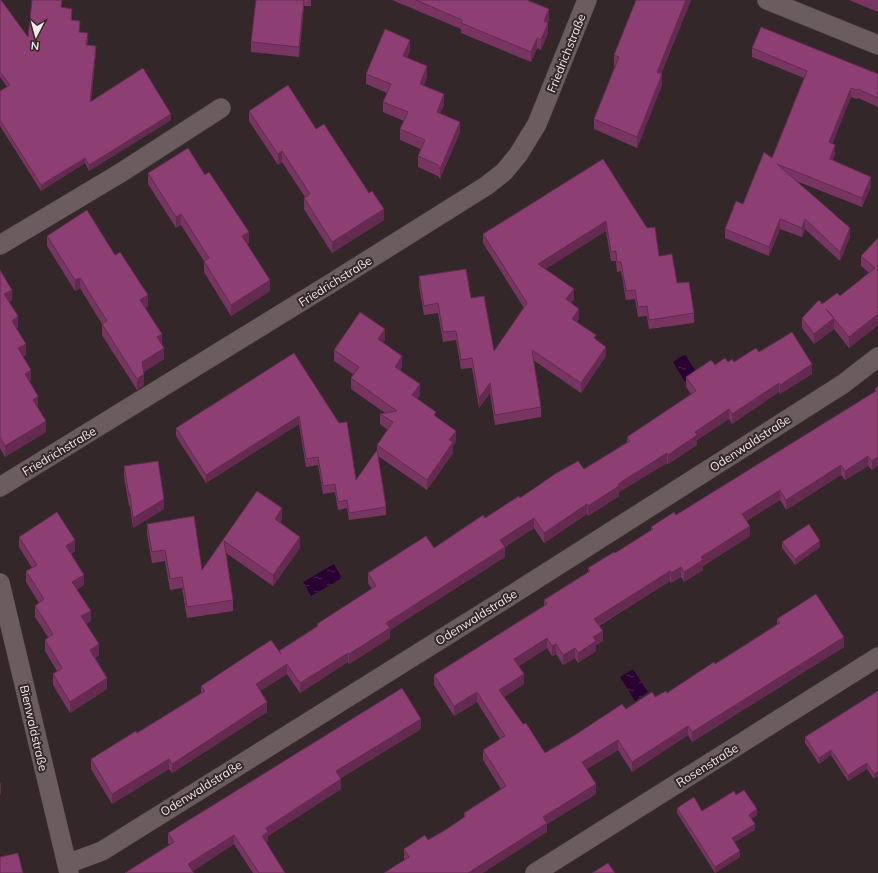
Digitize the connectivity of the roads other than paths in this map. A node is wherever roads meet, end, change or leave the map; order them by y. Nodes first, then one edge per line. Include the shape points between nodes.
1 (587, 0) edge
2 (767, 0) edge
3 (878, 44) edge
4 (221, 108) dead end
5 (0, 245) edge
6 (878, 357) edge
7 (0, 487) edge
8 (0, 583) edge
9 (878, 657) edge
10 (68, 869) edge
11 (535, 873) edge

1 - 7 street, Friedrichstraße via 537,124 504,172 486,186 333,282
2 - 3 street
4 - 5 street via 122,172
6 - 10 street, Odenwaldstraße via 843,384 502,601 102,851
8 - 10 street, Bienwaldstraße
9 - 11 street, Rosenstraße

